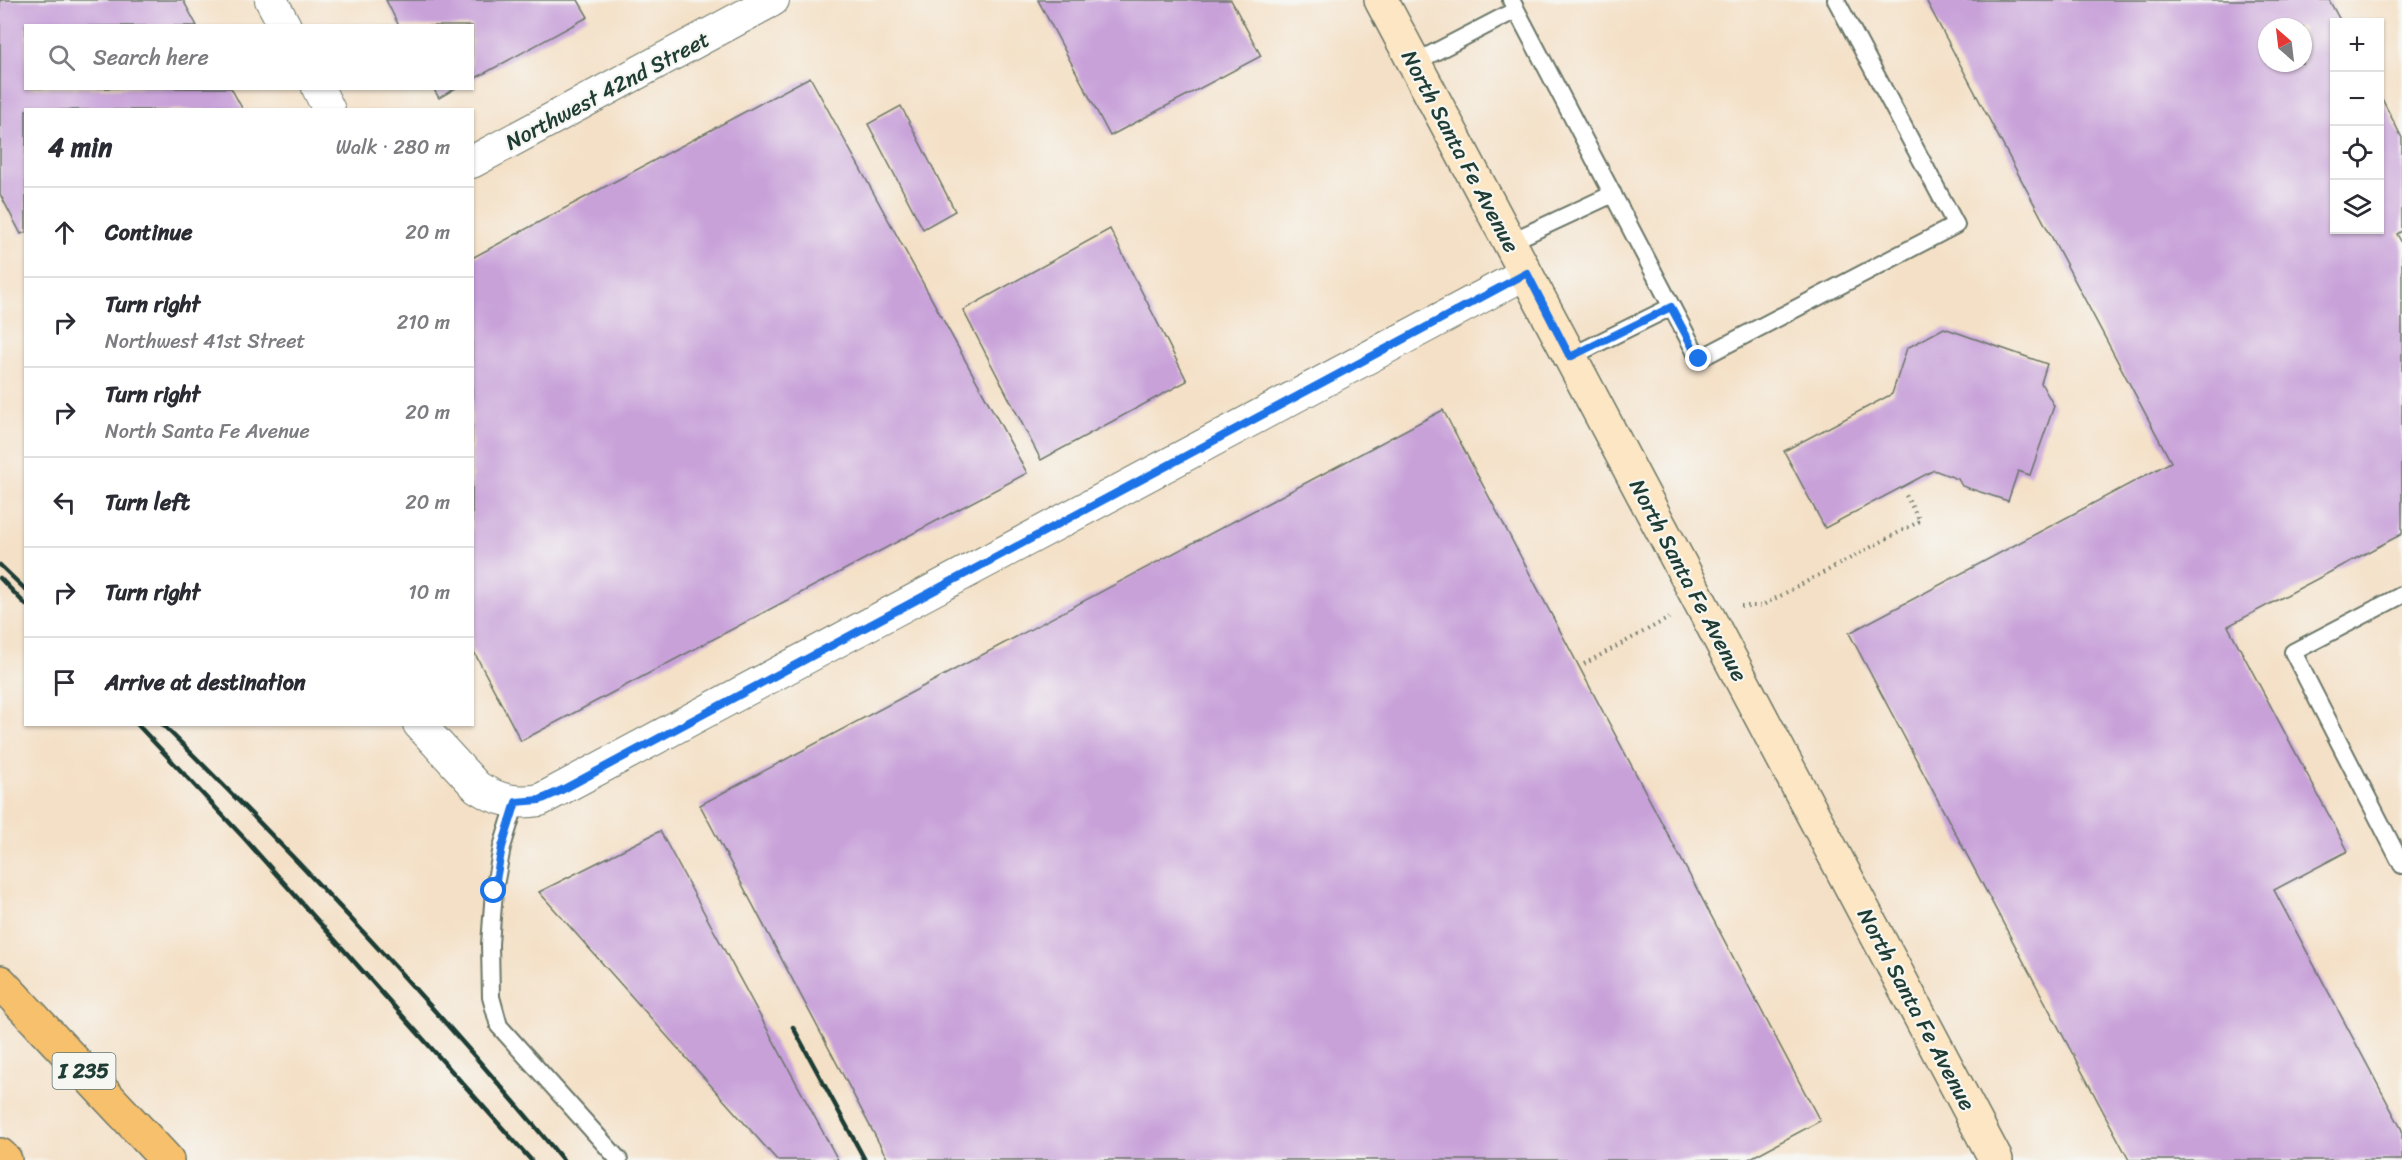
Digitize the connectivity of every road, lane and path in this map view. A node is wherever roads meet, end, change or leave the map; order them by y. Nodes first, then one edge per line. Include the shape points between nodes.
1 (271, 0) edge
2 (1381, 0) edge
3 (1836, 0) edge
4 (759, 3) edge
5 (1513, 5) edge
6 (284, 24) edge
7 (1414, 63) junction
8 (319, 90) edge
9 (328, 108) edge
10 (474, 161) edge
11 (1613, 194) junction
12 (1510, 242) junction
13 (1527, 273) junction
14 (1671, 307) junction
15 (1570, 357) junction
16 (1904, 492) dead end
17 (2402, 595) edge
18 (1705, 609) junction
19 (1584, 664) dead end
20 (421, 726) edge
21 (516, 802) junction
22 (2402, 865) edge
23 (0, 982) edge
24 (0, 1155) edge
25 (5, 1160) edge
26 (167, 1160) edge
27 (619, 1160) edge
28 (1996, 1160) edge

1 - 6 street
2 - 7 main road, North Santa Fe Avenue
3 - 14 lane via 1956,225 1699,359
4 - 10 street, Northwest 42nd Street
5 - 7 lane
5 - 11 lane
7 - 12 main road, North Santa Fe Avenue
8 - 9 street
11 - 12 lane
11 - 14 lane
12 - 13 main road, North Santa Fe Avenue
13 - 15 main road, North Santa Fe Avenue
13 - 21 street via 560,791 540,800
14 - 15 lane
15 - 18 main road, North Santa Fe Avenue
16 - 18 path via 1920,521 1761,606
17 - 22 lane via 2293,652
18 - 19 path via 1666,619
18 - 28 main road, North Santa Fe Avenue
20 - 21 street via 477,787 501,800
21 - 27 lane via 494,891 491,997 499,1026
23 - 26 highway, I 235
24 - 25 highway

